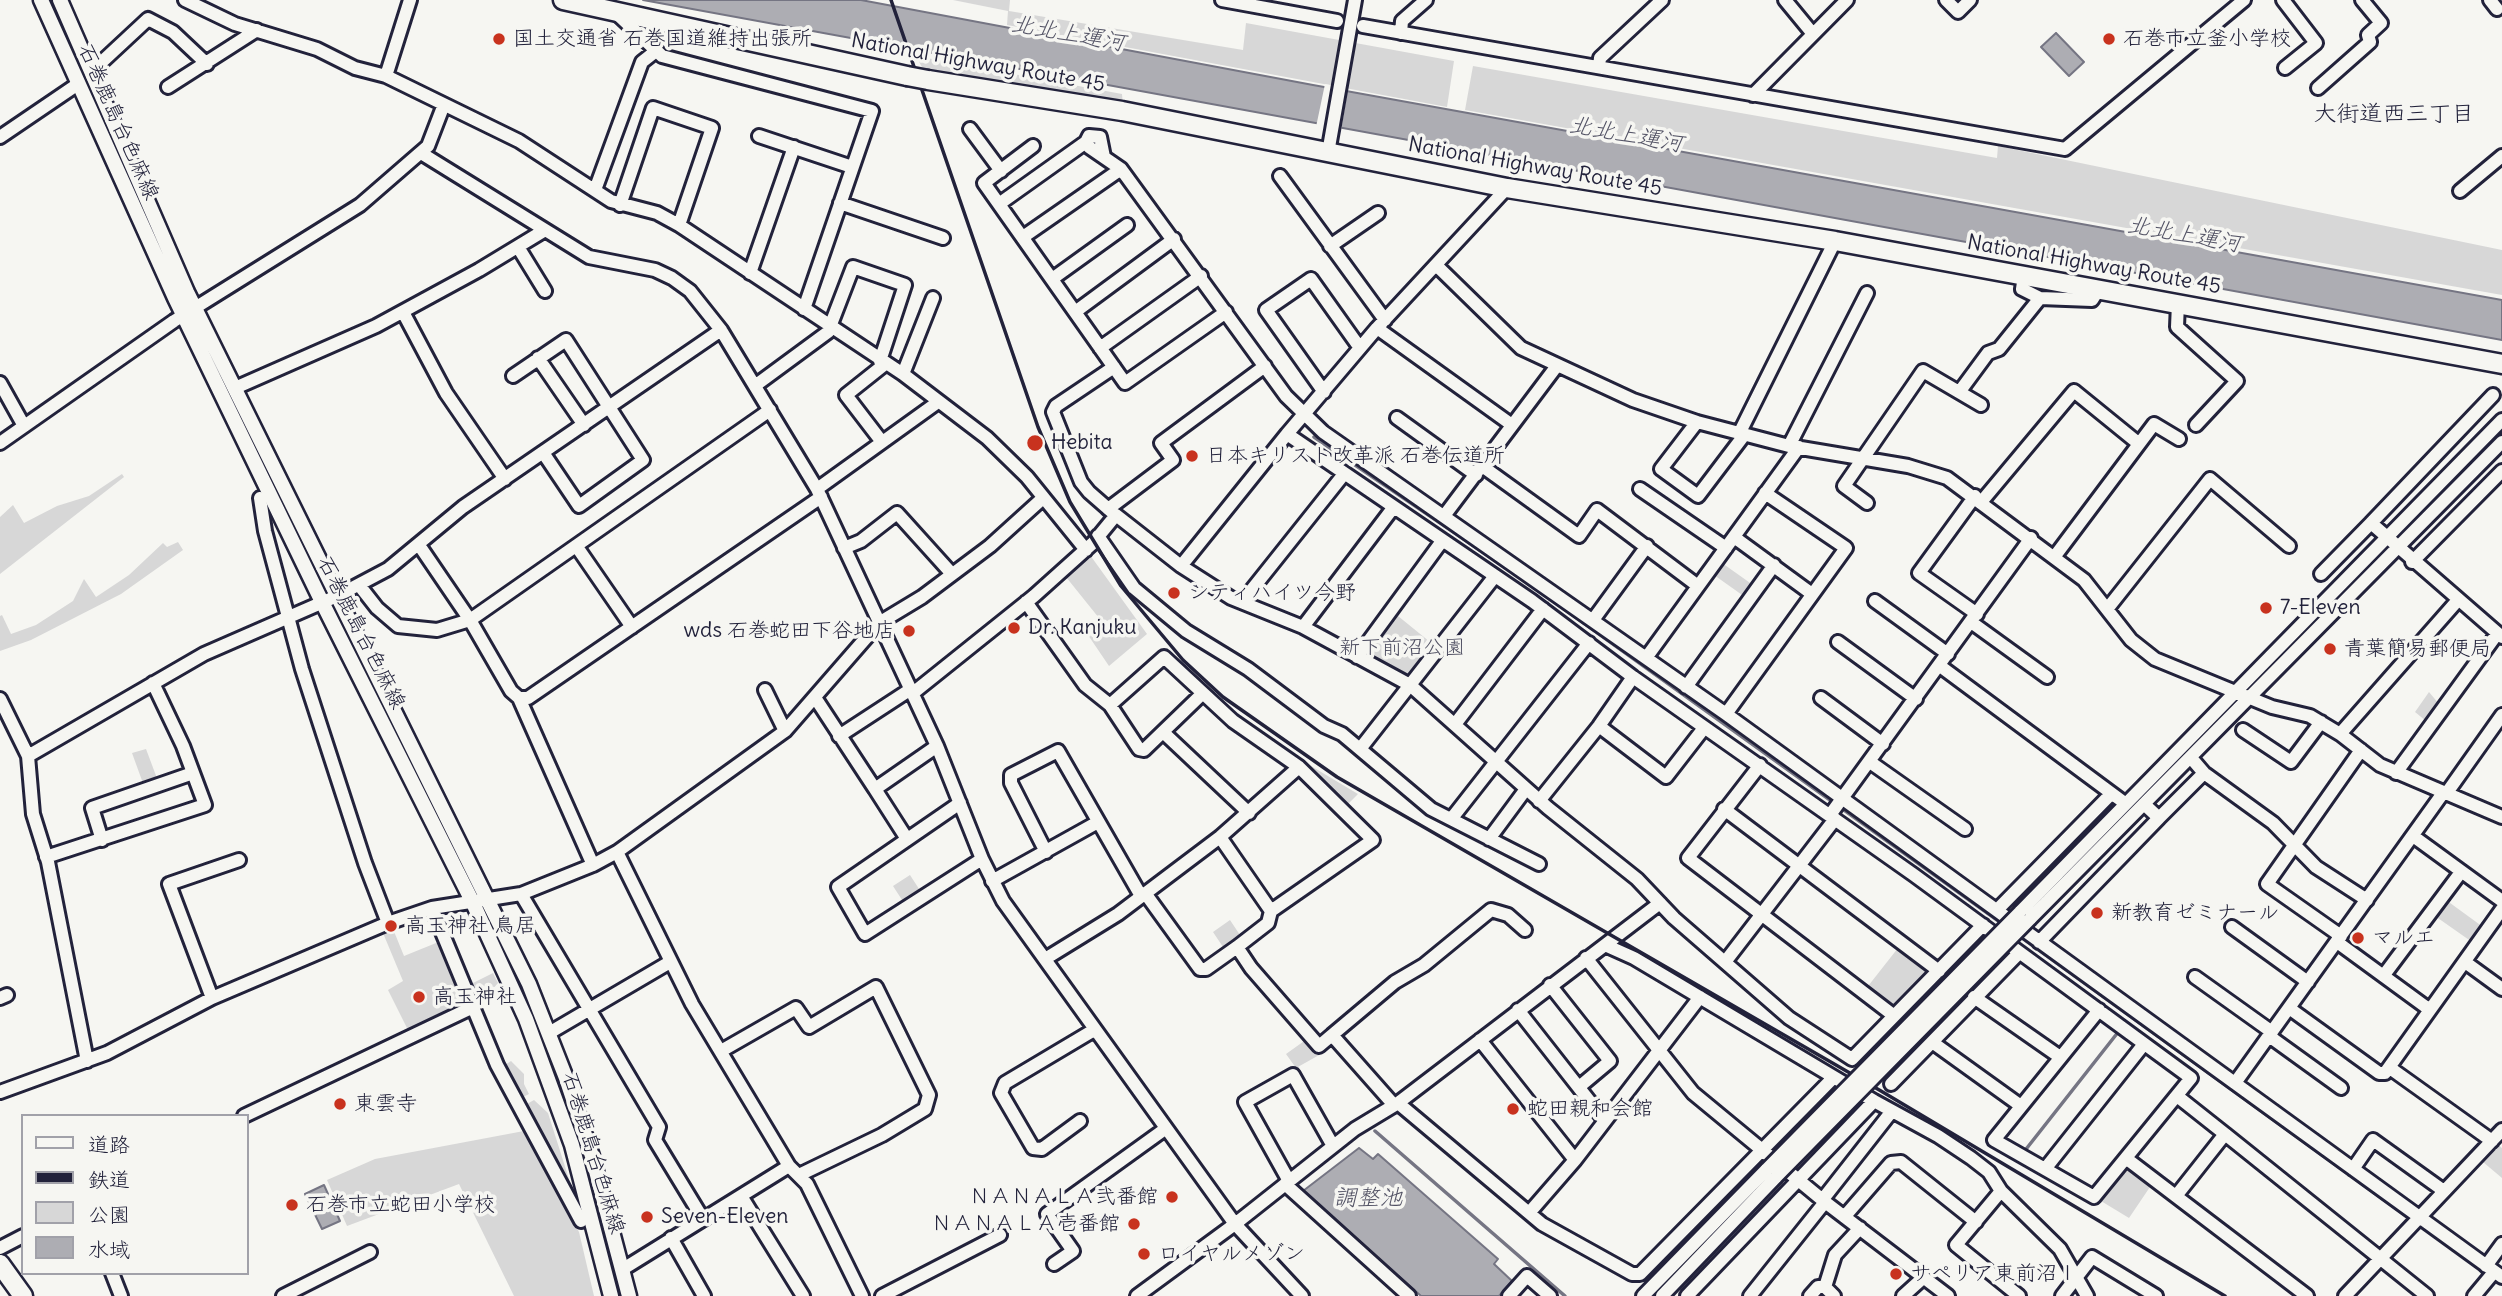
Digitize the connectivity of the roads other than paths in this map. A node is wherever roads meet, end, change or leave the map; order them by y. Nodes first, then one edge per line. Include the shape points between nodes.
1 (41, 0) edge
2 (60, 0) edge
3 (185, 0) edge
4 (411, 0) edge
5 (563, 0) edge
6 (1355, 0) edge
7 (1426, 0) edge
8 (1662, 0) edge
9 (1785, 0) edge
10 (1847, 0) edge
11 (1946, 0) edge
12 (1970, 0) edge
13 (2244, 0) edge
14 (2283, 0) edge
15 (2362, 0) edge
16 (1231, 1) edge
17 (1288, 6) edge
18 (615, 12) junction
19 (1337, 21) dead end
20 (1363, 26) dead end
21 (257, 30) junction
22 (1401, 33) junction
23 (1813, 34) junction
24 (656, 51) junction
25 (207, 64) junction
26 (1599, 66) junction
27 (2285, 68) dead end
28 (91, 72) junction
29 (386, 76) junction
30 (78, 84) junction
31 (168, 88) dead end
32 (2318, 88) dead end
33 (1753, 95) junction
34 (443, 107) junction
35 (970, 129) dead end
36 (759, 136) dead end
37 (0, 137) edge
38 (1329, 144) junction
39 (1033, 146) dead end
40 (794, 147) junction
41 (421, 153) junction
42 (2502, 156) edge
43 (852, 167) junction
44 (1121, 169) junction
45 (1001, 171) junction
46 (1280, 176) dead end
47 (1507, 188) junction
48 (595, 190) junction
49 (2460, 191) dead end
50 (840, 204) junction
51 (999, 204) junction
52 (620, 205) junction
53 (1378, 213) dead end
54 (1127, 225) dead end
55 (679, 226) junction
56 (545, 230) junction
57 (1023, 237) junction
58 (943, 238) dead end
59 (1174, 239) junction
60 (1835, 241) junction
61 (1330, 246) junction
62 (518, 247) junction
63 (1436, 265) junction
64 (750, 273) junction
65 (2024, 275) junction
66 (1200, 276) junction
67 (1052, 279) junction
68 (2099, 289) junction
69 (545, 291) dead end
70 (1867, 293) dead end
71 (933, 298) dead end
72 (2040, 298) junction
73 (2178, 303) junction
74 (804, 309) junction
75 (189, 312) junction
76 (403, 312) junction
77 (1075, 312) junction
78 (1226, 312) junction
79 (1381, 324) junction
80 (832, 327) junction
81 (721, 330) junction
82 (1100, 348) junction
83 (1360, 348) junction
84 (538, 358) junction
85 (882, 363) junction
86 (2502, 364) edge
87 (1265, 366) junction
88 (1114, 367) junction
89 (1556, 367) junction
90 (903, 374) junction
91 (513, 376) dead end
92 (0, 383) edge
93 (756, 385) junction
94 (235, 388) junction
95 (1959, 391) junction
96 (1324, 392) junction
97 (2493, 395) dead end
98 (938, 401) junction
99 (1981, 405) dead end
100 (610, 408) junction
101 (770, 410) junction
102 (1303, 414) junction
103 (1397, 418) dead end
104 (2502, 419) edge
105 (1697, 422) junction
106 (584, 425) junction
107 (1512, 425) junction
108 (2196, 425) dead end
109 (24, 426) junction
110 (1742, 433) junction
111 (1287, 434) junction
112 (2179, 439) dead end
113 (882, 442) junction
114 (2502, 442) edge
115 (0, 443) edge
116 (2138, 443) junction
117 (1794, 447) junction
118 (544, 454) junction
119 (1864, 457) junction
120 (1479, 470) junction
121 (2502, 471) edge
122 (1344, 474) junction
123 (505, 479) junction
124 (1640, 489) dead end
125 (819, 493) junction
126 (1765, 493) junction
127 (260, 498) dead end
128 (1043, 498) junction
129 (1978, 499) junction
130 (1867, 503) dead end
131 (1393, 508) junction
132 (1112, 512) junction
133 (1444, 516) junction
134 (2371, 523) junction
135 (1098, 536) junction
136 (1734, 537) junction
137 (2385, 537) junction
138 (2031, 538) junction
139 (1442, 541) junction
140 (419, 545) junction
141 (1647, 546) junction
142 (2289, 547) dead end
143 (577, 548) junction
144 (844, 548) junction
145 (1726, 548) junction
146 (2397, 548) junction
147 (1086, 550) junction
148 (2055, 556) junction
149 (2412, 562) junction
150 (1774, 565) junction
151 (1181, 566) junction
152 (953, 574) junction
153 (2320, 574) dead end
154 (1495, 576) junction
155 (359, 585) junction
156 (1698, 586) junction
157 (1812, 594) junction
158 (337, 596) junction
159 (2458, 600) junction
160 (1875, 601) dead end
161 (322, 602) junction
162 (1026, 602) junction
163 (1242, 602) junction
164 (2108, 608) junction
165 (1543, 609) junction
166 (287, 616) junction
167 (1974, 618) junction
168 (470, 620) junction
169 (1594, 620) junction
170 (879, 623) junction
171 (1303, 627) junction
172 (632, 628) junction
173 (2500, 636) edge
174 (1838, 642) dead end
175 (1589, 643) junction
176 (1948, 653) junction
177 (1357, 657) junction
178 (1646, 658) junction
179 (1940, 666) junction
180 (1633, 677) junction
181 (2047, 677) dead end
182 (153, 683) junction
183 (1410, 685) junction
184 (1686, 687) junction
185 (765, 690) dead end
186 (912, 691) junction
187 (2235, 691) junction
188 (1202, 694) junction
189 (519, 698) junction
190 (1821, 698) dead end
191 (0, 699) edge
192 (816, 699) junction
193 (1916, 699) junction
194 (2251, 699) junction
195 (1110, 705) junction
196 (1726, 714) junction
197 (2502, 715) edge
198 (2321, 722) junction
199 (1456, 723) junction
200 (1600, 726) junction
201 (1704, 728) junction
202 (2243, 730) dead end
203 (785, 732) junction
204 (1164, 733) junction
205 (2340, 734) junction
206 (839, 736) junction
207 (1883, 744) junction
208 (937, 746) junction
209 (1360, 749) junction
210 (2361, 750) junction
211 (28, 756) junction
212 (2192, 758) junction
213 (1870, 762) junction
214 (1498, 763) junction
215 (1759, 765) junction
216 (1299, 767) junction
217 (193, 773) junction
218 (2204, 773) junction
219 (2396, 773) junction
220 (875, 789) junction
221 (1526, 789) junction
222 (2111, 794) junction
223 (2444, 794) junction
224 (1539, 800) junction
225 (960, 803) junction
226 (2126, 804) junction
227 (2144, 804) junction
228 (1724, 809) junction
229 (1836, 809) junction
230 (1249, 813) junction
231 (2502, 817) edge
232 (1452, 818) junction
233 (2159, 818) junction
234 (1098, 822) junction
235 (1965, 829) dead end
236 (2413, 836) junction
237 (1220, 837) junction
238 (908, 839) junction
239 (1489, 839) junction
240 (102, 840) junction
241 (2295, 843) junction
242 (617, 852) junction
243 (1046, 852) junction
244 (46, 857) junction
245 (982, 859) junction
246 (239, 860) dead end
247 (1539, 863) dead end
248 (593, 865) junction
249 (1799, 867) junction
250 (2461, 872) junction
251 (992, 881) junction
252 (521, 894) junction
253 (1143, 895) junction
254 (489, 900) junction
255 (2367, 900) junction
256 (2502, 901) edge
257 (473, 902) junction
258 (1660, 903) junction
259 (432, 908) junction
260 (2502, 909) edge
261 (1997, 910) junction
262 (1271, 911) junction
263 (2025, 915) junction
264 (1761, 916) junction
265 (388, 923) junction
266 (1983, 925) junction
267 (2232, 927) dead end
268 (1525, 930) dead end
269 (2339, 939) junction
270 (2039, 942) junction
271 (1605, 945) junction
272 (1237, 947) junction
273 (2019, 953) junction
274 (1586, 958) junction
275 (1045, 959) junction
276 (670, 962) junction
277 (1725, 962) junction
278 (2465, 962) junction
279 (1938, 971) junction
280 (2384, 975) junction
281 (2195, 977) dead end
282 (2308, 982) junction
283 (1550, 985) junction
284 (2502, 989) edge
285 (1700, 997) junction
286 (212, 998) junction
287 (1974, 998) junction
288 (472, 1007) junction
289 (2289, 1008) junction
290 (588, 1010) junction
291 (1518, 1010) junction
292 (2099, 1010) junction
293 (2430, 1010) junction
294 (1893, 1015) junction
295 (1094, 1030) junction
296 (549, 1033) junction
297 (2271, 1034) junction
298 (1332, 1035) junction
299 (1480, 1040) junction
300 (1932, 1042) junction
301 (2144, 1044) junction
302 (721, 1051) junction
303 (1658, 1051) junction
304 (2175, 1051) junction
305 (2060, 1057) junction
306 (87, 1061) junction
307 (2390, 1068) junction
308 (1834, 1077) junction
309 (2235, 1083) junction
310 (1891, 1084) dead end
311 (1579, 1087) junction
312 (2341, 1088) dead end
313 (0, 1092) edge
314 (2177, 1096) junction
315 (1874, 1101) junction
316 (1395, 1103) junction
317 (2021, 1106) junction
318 (1892, 1111) junction
319 (248, 1114) edge
320 (1080, 1121) dead end
321 (1605, 1121) junction
322 (1165, 1129) junction
323 (2502, 1130) edge
324 (2225, 1134) junction
325 (2492, 1141) junction
326 (1333, 1146) junction
327 (1762, 1151) junction
328 (1575, 1160) junction
329 (2127, 1160) junction
330 (2045, 1169) junction
331 (794, 1170) junction
332 (2353, 1170) junction
333 (1772, 1173) junction
334 (1799, 1180) junction
335 (1287, 1182) junction
336 (2001, 1191) junction
337 (2444, 1191) junction
338 (741, 1196) junction
339 (2176, 1196) junction
340 (1824, 1200) junction
341 (1530, 1213) junction
342 (1845, 1216) junction
343 (702, 1219) junction
344 (581, 1221) dead end
345 (2415, 1221) junction
346 (1976, 1222) junction
347 (1235, 1224) junction
348 (1860, 1228) junction
349 (1000, 1235) dead end
350 (21, 1237) edge
351 (671, 1238) junction
352 (2502, 1244) edge
353 (0, 1248) edge
354 (370, 1252) dead end
355 (2380, 1259) junction
356 (0, 1264) edge
357 (1054, 1264) dead end
358 (623, 1269) junction
359 (2492, 1274) edge
360 (113, 1275) edge
361 (1924, 1277) junction
362 (2075, 1278) junction
363 (1829, 1292) edge
364 (1405, 1295) edge
365 (23, 1296) edge
366 (121, 1296) edge
367 (283, 1296) edge
368 (611, 1296) edge
369 (629, 1296) edge
370 (704, 1296) edge
371 (803, 1296) edge
372 (862, 1296) edge
373 (882, 1296) edge
374 (1137, 1296) edge
375 (1301, 1296) edge
376 (1509, 1296) edge
377 (1550, 1296) edge
378 (1643, 1296) edge
379 (1662, 1296) edge
380 (1687, 1296) edge
381 (1750, 1296) edge
382 (1810, 1296) edge
383 (1903, 1296) edge
384 (1948, 1296) edge
385 (2019, 1296) edge
386 (2062, 1296) edge
387 (2087, 1296) edge
388 (2156, 1296) edge
389 (2307, 1296) edge
390 (2345, 1296) edge
391 (2427, 1296) edge
392 (2474, 1296) edge

1 - 30 main road, 石巻鹿島台色麻線
2 - 28 main road, 石巻鹿島台色麻線
3 - 21 street
4 - 29 street
5 - 18 highway, National Highway Route 45
6 - 38 street
7 - 22 street via 1402,22
8 - 26 street via 1600,58
9 - 23 street
10 - 23 street
11 - 12 street via 1958,12
13 - 33 street via 2065,149
14 - 27 street via 2316,43
15 - 32 street via 2381,23 2368,34 2370,42
16 - 17 street
17 - 19 street
18 - 24 street
18 - 38 highway, National Highway Route 45, bridge via 928,80
20 - 22 street
21 - 25 street
21 - 29 street
22 - 26 street
23 - 33 street
24 - 43 street via 872,111
24 - 48 street via 642,62
25 - 28 street via 173,32 148,19
25 - 31 street
26 - 33 street
28 - 75 main road, 石巻鹿島台色麻線
29 - 34 street
30 - 37 street
30 - 75 main road, 石巻鹿島台色麻線
34 - 41 street
34 - 48 street via 519,141
35 - 45 street
36 - 40 street
38 - 47 highway, National Highway Route 45
39 - 45 street
40 - 43 street
40 - 64 street
41 - 56 street
41 - 75 street via 341,218
42 - 49 street
43 - 50 street
44 - 51 street via 1086,142
44 - 57 street
44 - 59 street
45 - 51 street via 984,183
46 - 61 street
47 - 60 highway, National Highway Route 45
47 - 63 street
48 - 52 street
50 - 58 street
50 - 74 street
51 - 57 street
52 - 55 street via 657,213
52 - 55 street via 653,108 712,128
53 - 61 street
54 - 67 street
55 - 64 street
56 - 62 street
56 - 81 street via 589,257 673,278
57 - 67 street
59 - 66 street
59 - 77 street
60 - 65 highway, National Highway Route 45
60 - 110 street
61 - 79 street
62 - 69 street
62 - 76 street
63 - 79 street
63 - 89 street via 1521,348
64 - 74 street
65 - 68 highway, National Highway Route 45
65 - 72 street via 2022,289
66 - 78 street
66 - 82 street
67 - 77 street
68 - 72 street via 2092,300
68 - 73 highway, National Highway Route 45
70 - 117 street
71 - 90 street
72 - 95 street
73 - 86 highway, National Highway Route 45
73 - 108 street via 2177,327 2237,381
74 - 80 street
75 - 94 main road, 石巻鹿島台色麻線
75 - 109 street
75 - 161 main road, 石巻鹿島台色麻線
76 - 94 street
76 - 123 street via 446,393
77 - 82 street
78 - 87 street
78 - 88 street via 1125,383
79 - 83 street
79 - 107 street
80 - 85 street
80 - 85 street via 853,267 905,285
80 - 93 street
81 - 93 street
81 - 100 street
82 - 88 street
83 - 96 street
83 - 96 street via 1311,279 1266,310
84 - 91 street
84 - 100 street via 566,340
84 - 106 street
85 - 90 street
85 - 113 street via 846,395
87 - 102 street
87 - 132 street via 1161,443 1173,460
88 - 132 street via 1053,412 1082,482
89 - 105 street
89 - 107 street
90 - 98 street
92 - 109 street
93 - 101 street
94 - 158 main road, 石巻鹿島台色麻線
95 - 99 street
95 - 119 street via 1923,371
96 - 102 street
97 - 134 street
98 - 113 street
98 - 128 street via 1012,461
100 - 106 street
100 - 118 street via 643,460 579,506
101 - 125 street
101 - 143 street
102 - 111 street
102 - 133 street
103 - 120 street
104 - 137 street
105 - 110 street
105 - 110 street via 1661,469 1699,496
106 - 118 street
107 - 120 street
109 - 115 street
110 - 117 street
111 - 122 street
111 - 151 street
112 - 116 street via 2154,424
113 - 125 street
114 - 146 street
116 - 129 street via 2074,391
116 - 148 street
117 - 119 street
117 - 126 street
118 - 123 street
119 - 129 street via 1934,472
119 - 130 street via 1844,486
120 - 133 street
120 - 141 street via 1578,536 1597,510
121 - 149 street
122 - 131 street
122 - 163 street
123 - 140 street
124 - 145 street
125 - 144 street
125 - 172 street
126 - 136 street
126 - 157 street via 1846,548
127 - 166 street
128 - 147 street
128 - 152 street
129 - 138 street
129 - 167 street via 1920,573
131 - 139 street
131 - 171 street
132 - 135 street
132 - 151 street
133 - 169 street
134 - 137 street
134 - 153 street
135 - 147 street
135 - 209 street via 1134,589 1186,631
136 - 145 street
136 - 150 street
137 - 146 street
137 - 187 street
138 - 148 street
138 - 167 street
139 - 154 street
139 - 177 street
140 - 155 street
140 - 168 street
141 - 156 street
141 - 169 street
142 - 164 street via 2210,479
143 - 168 street
143 - 172 street
144 - 152 street via 861,541 897,513
144 - 170 street
145 - 156 street
146 - 149 street
146 - 194 street
147 - 162 street
148 - 164 street
149 - 159 street
150 - 157 street
150 - 184 street
151 - 163 street
152 - 170 street
154 - 165 street
154 - 183 street
155 - 158 street
155 - 168 street via 398,626 437,630
156 - 178 street
157 - 196 street
158 - 161 street
158 - 254 main road, 石巻鹿島台色麻線
159 - 173 street
159 - 205 street
160 - 176 street
161 - 166 street
161 - 257 main road, 石巻鹿島台色麻線
162 - 186 street
162 - 195 street via 1084,685
163 - 171 street
164 - 187 street via 2131,640 2155,659
165 - 175 street
165 - 199 street
166 - 182 street via 204,653
166 - 265 street
167 - 176 street
167 - 181 street
168 - 189 street
169 - 178 street
170 - 186 street
170 - 192 street
171 - 177 street
172 - 189 street via 528,698
173 - 219 street
174 - 193 street
175 - 180 street
175 - 214 street
176 - 179 street
177 - 183 street
178 - 184 street
179 - 193 street
179 - 222 street
180 - 200 street
180 - 201 street
182 - 211 street
182 - 217 street
183 - 199 street
183 - 209 street
184 - 196 street
185 - 203 street
186 - 206 street
186 - 208 street
187 - 194 street
187 - 226 street
188 - 195 street via 1164,657
188 - 204 street
188 - 216 street
189 - 248 street
190 - 207 street
191 - 211 street
192 - 203 street
192 - 206 street
193 - 207 street
194 - 198 street
194 - 212 street
195 - 204 street via 1139,749 1144,750
196 - 229 street
197 - 223 street
198 - 202 street via 2291,762
198 - 205 street
199 - 214 street
200 - 201 street via 1666,777
200 - 224 street
201 - 215 street
203 - 242 street
204 - 230 street
205 - 210 street
206 - 220 street
207 - 213 street
208 - 220 street
208 - 225 street
209 - 232 street via 1431,808
210 - 219 street
210 - 241 street
211 - 244 street via 33,814
212 - 218 street
212 - 227 street
213 - 229 street
213 - 235 street
214 - 221 street
214 - 232 street
215 - 228 street
215 - 229 street
216 - 230 street
216 - 262 street via 1373,840
217 - 240 street via 92,808
217 - 240 street via 205,805
218 - 233 street
218 - 241 street
219 - 223 street
220 - 238 street
221 - 224 street
221 - 239 street
222 - 226 street
222 - 261 street
223 - 231 street
223 - 236 street
224 - 258 street via 1597,844
225 - 238 street
225 - 245 street
226 - 263 street
227 - 233 street
227 - 263 street
228 - 249 street
228 - 264 street via 1688,858
229 - 249 street
229 - 261 street
229 - 266 street
230 - 237 street
232 - 239 street
233 - 270 street
234 - 243 street
234 - 243 street via 1058,751 1011,775 1010,783
234 - 253 street
236 - 250 street
236 - 255 street
237 - 253 street
237 - 262 street
238 - 245 street via 838,887 865,934
239 - 247 street
240 - 244 street
241 - 255 street via 2316,867
241 - 269 street via 2267,884
242 - 248 street
242 - 276 street
243 - 251 street
244 - 306 street
245 - 251 street
246 - 286 street via 169,884
248 - 252 street
249 - 264 street
249 - 279 street
250 - 256 street
250 - 280 street
251 - 275 street
252 - 254 street
252 - 290 street
253 - 272 street via 1200,969
253 - 275 street
254 - 257 street
254 - 296 main road, 石巻鹿島台色麻線
255 - 269 street
257 - 259 street
257 - 368 main road, 石巻鹿島台色麻線 via 551,1083 591,1208
258 - 271 street
258 - 277 street
259 - 265 street
259 - 288 street
260 - 278 street
261 - 270 street
262 - 272 street via 1268,923
263 - 333 street, bridge
264 - 277 street
264 - 294 street
265 - 286 street
266 - 273 street
266 - 279 street
267 - 282 street
268 - 298 street via 1508,915 1492,911
269 - 280 street
269 - 282 street
270 - 304 street
271 - 274 street
271 - 285 street
272 - 298 street via 1319,1046
273 - 287 street
273 - 292 street
274 - 283 street
274 - 303 street
275 - 295 street
276 - 290 street
276 - 302 street
277 - 294 street via 1789,1018 1852,1059
278 - 284 street
278 - 293 street
279 - 294 street
280 - 293 street
281 - 297 street
282 - 289 street
283 - 291 street
283 - 311 street via 1610,1061
285 - 303 street
285 - 308 street
286 - 306 street
287 - 300 street
287 - 305 street
288 - 319 street
288 - 344 street via 529,1127
289 - 297 street
289 - 307 street via 2379,1073
290 - 296 street
290 - 343 street via 659,1127 655,1140
291 - 299 street
291 - 311 street
292 - 301 street
292 - 305 street
293 - 307 street
295 - 320 street via 1005,1083 1001,1093 1033,1148 1042,1149
295 - 322 street
296 - 358 main road, 石巻鹿島台色麻線 via 593,1156
297 - 309 street
297 - 312 street
298 - 316 street
299 - 316 street
299 - 328 street
300 - 310 street
300 - 317 street
301 - 304 street
301 - 330 street
302 - 331 street
302 - 331 street via 796,1009 808,1027 876,987 929,1095 925,1110 882,1135
303 - 321 street
303 - 327 street via 1693,1093
304 - 309 street
304 - 314 street via 2191,1077
305 - 317 street
306 - 313 street
307 - 325 street
308 - 315 street
308 - 327 street
309 - 332 street
311 - 321 street
314 - 324 street
314 - 329 street
315 - 318 street
315 - 334 street
316 - 326 street
316 - 341 street
317 - 330 street via 1994,1140
318 - 336 street via 1971,1158 1989,1172
318 - 340 street
321 - 328 street
322 - 347 street
322 - 357 street via 1047,1214 1073,1251
323 - 325 street
324 - 339 street
324 - 355 street
325 - 337 street
326 - 335 street
326 - 335 street via 1293,1075 1245,1102
327 - 334 street
327 - 341 street via 1640,1274 1590,1251
328 - 341 street
329 - 330 street via 2094,1197
329 - 339 street
331 - 338 street
331 - 372 street via 816,1201
332 - 337 street via 2373,1140
332 - 345 street
333 - 378 street
333 - 379 street
334 - 340 street
334 - 380 street
335 - 347 street
335 - 364 street
336 - 346 street
336 - 362 street via 2060,1249
337 - 345 street
338 - 343 street
338 - 371 street
339 - 389 street
340 - 342 street
340 - 381 street
342 - 346 street via 1891,1163 1901,1162
342 - 348 street
343 - 351 street
345 - 355 street
345 - 359 street
346 - 385 street via 1956,1245
347 - 374 street
347 - 375 street
348 - 361 street
348 - 363 street via 1835,1255
349 - 373 street
350 - 353 street
351 - 358 street
351 - 370 street
352 - 359 street
354 - 367 street
355 - 390 street
355 - 391 street
356 - 365 highway
358 - 369 main road, 石巻鹿島台色麻線
359 - 392 street
360 - 366 street
361 - 383 street
361 - 384 street
362 - 386 street
362 - 387 street
362 - 388 street via 2092,1257
363 - 382 street via 1818,1287
376 - 377 street via 1527,1276

